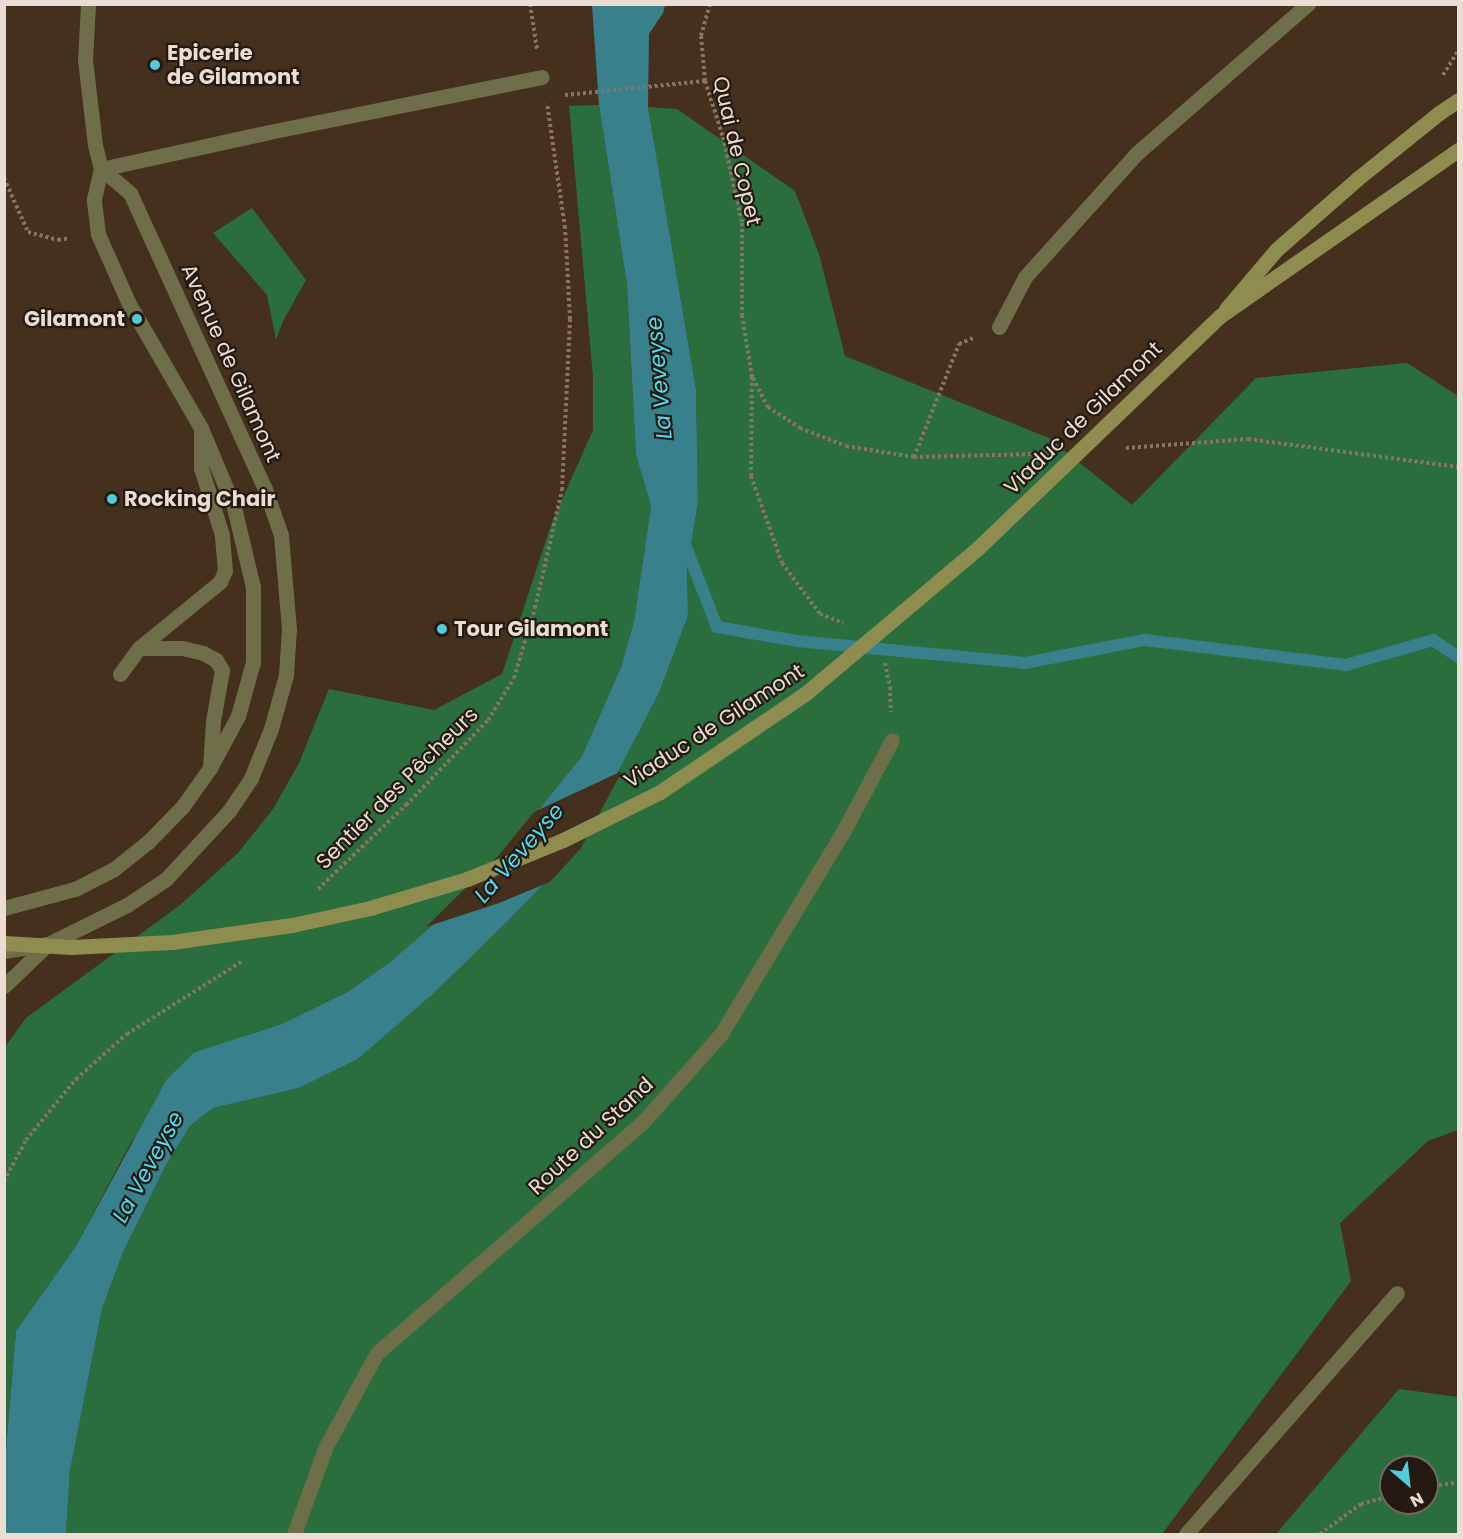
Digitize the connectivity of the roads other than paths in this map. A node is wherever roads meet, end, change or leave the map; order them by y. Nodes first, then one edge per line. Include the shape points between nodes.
1 (88, 4) edge
2 (1308, 4) edge
3 (542, 77) road end
4 (1458, 100) edge
5 (1458, 150) edge
6 (102, 169) junction
7 (1220, 315) junction
8 (999, 327) dead end
9 (201, 428) junction
10 (139, 648) junction
11 (120, 674) dead end
12 (892, 740) road end
13 (210, 768) junction
14 (4, 908) edge
15 (4, 943) edge
16 (48, 944) junction
17 (4, 951) edge
18 (4, 986) edge
19 (1397, 1293) dead end
20 (294, 1534) edge
21 (1186, 1534) edge

1 - 6 street via 85,60 95,145
2 - 8 street via 1137,153 1025,277
3 - 6 street
4 - 7 main road, Viaduc de Gilamont via 1357,179 1276,250
5 - 7 main road, Viaduc de Gilamont, bridge
6 - 9 street via 94,199 99,234 133,311
6 - 16 street, Avenue de Gilamont via 130,193 144,219 265,489 281,535 289,629 286,675 271,729 251,778 206,839 166,879 127,905
7 - 15 main road, Viaduc de Gilamont, bridge via 978,548 806,693 660,792 563,840 467,879 370,908 292,925 172,942 71,946
9 - 10 street via 201,468 222,535 225,571 220,582
9 - 13 street via 240,527 253,587 255,627 253,662 238,716
10 - 11 street
10 - 13 street via 182,648 202,653 216,660 222,670
12 - 20 street, Route du Stand via 843,832 721,1034 642,1123 377,1353 326,1446
13 - 14 street via 183,806 114,869 75,890
16 - 17 street, Avenue de Gilamont
16 - 18 street
19 - 21 street

